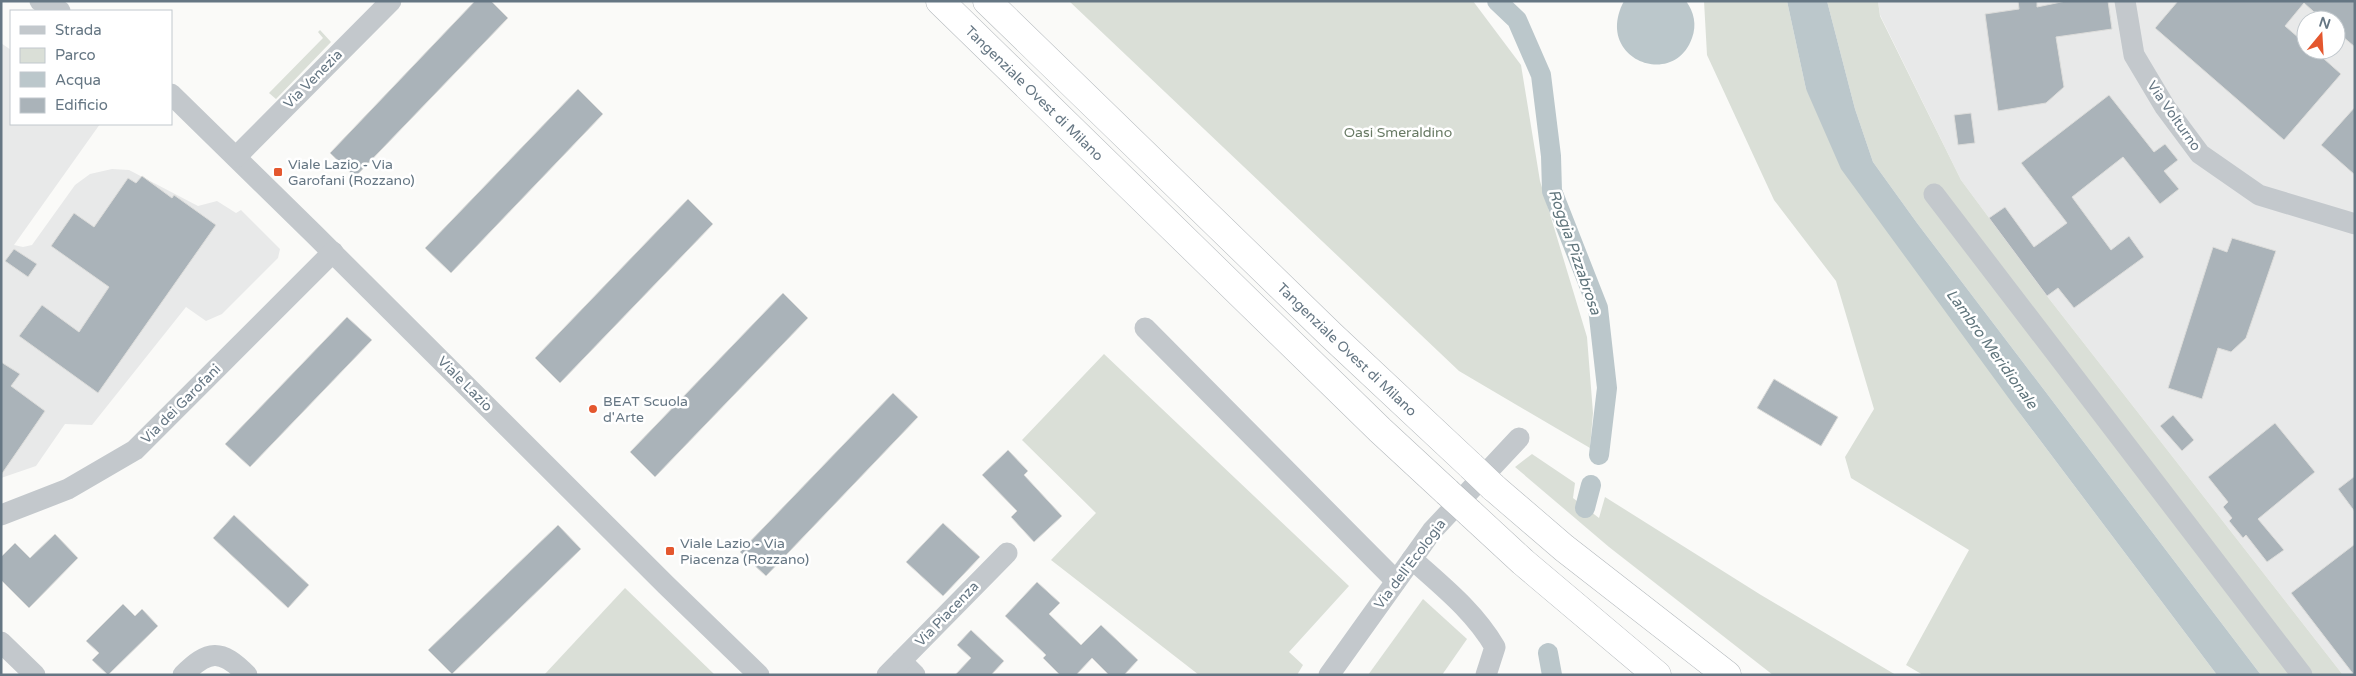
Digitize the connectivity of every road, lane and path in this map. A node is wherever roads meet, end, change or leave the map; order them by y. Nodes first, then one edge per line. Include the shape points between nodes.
1 (40, 1) edge
2 (391, 1) edge
3 (940, 1) edge
4 (987, 1) edge
5 (2126, 1) edge
6 (58, 10) edge
7 (172, 95) edge
8 (236, 157) junction
9 (1934, 194) dead end
10 (2355, 224) edge
11 (333, 252) junction
12 (1145, 328) dead end
13 (1520, 438) dead end
14 (1, 515) edge
15 (1007, 553) dead end
16 (1412, 559) junction
17 (1396, 581) junction
18 (1, 642) edge
19 (901, 670) edge
20 (35, 675) edge
21 (183, 675) edge
22 (247, 675) edge
23 (759, 675) edge
24 (1329, 675) edge
25 (1486, 675) edge
26 (1657, 675) edge
27 (1727, 675) edge
28 (2302, 675) edge

1 - 6 street
2 - 8 street, Via Venezia
3 - 26 highway, Tangenziale Ovest di Milano, bridge via 1380,430 1523,562
4 - 27 highway, Tangenziale Ovest di Milano, bridge via 1331,335 1494,487 1564,548
5 - 10 street, Via Volturno via 2134,54 2160,100 2200,154 2259,195
7 - 8 street, Viale Lazio
8 - 11 street, Viale Lazio
9 - 28 street
11 - 14 street, Via dei Garofani via 135,450 68,489
11 - 23 street, Viale Lazio
12 - 17 street
13 - 16 street, Via dell'Ecologia via 1432,531
15 - 19 street, Via Piacenza
16 - 17 street, Via dell'Ecologia
16 - 25 street via 1462,604 1485,630 1495,647
17 - 24 street, Via dell'Ecologia
18 - 20 street
21 - 22 street via 198,659 223,656

